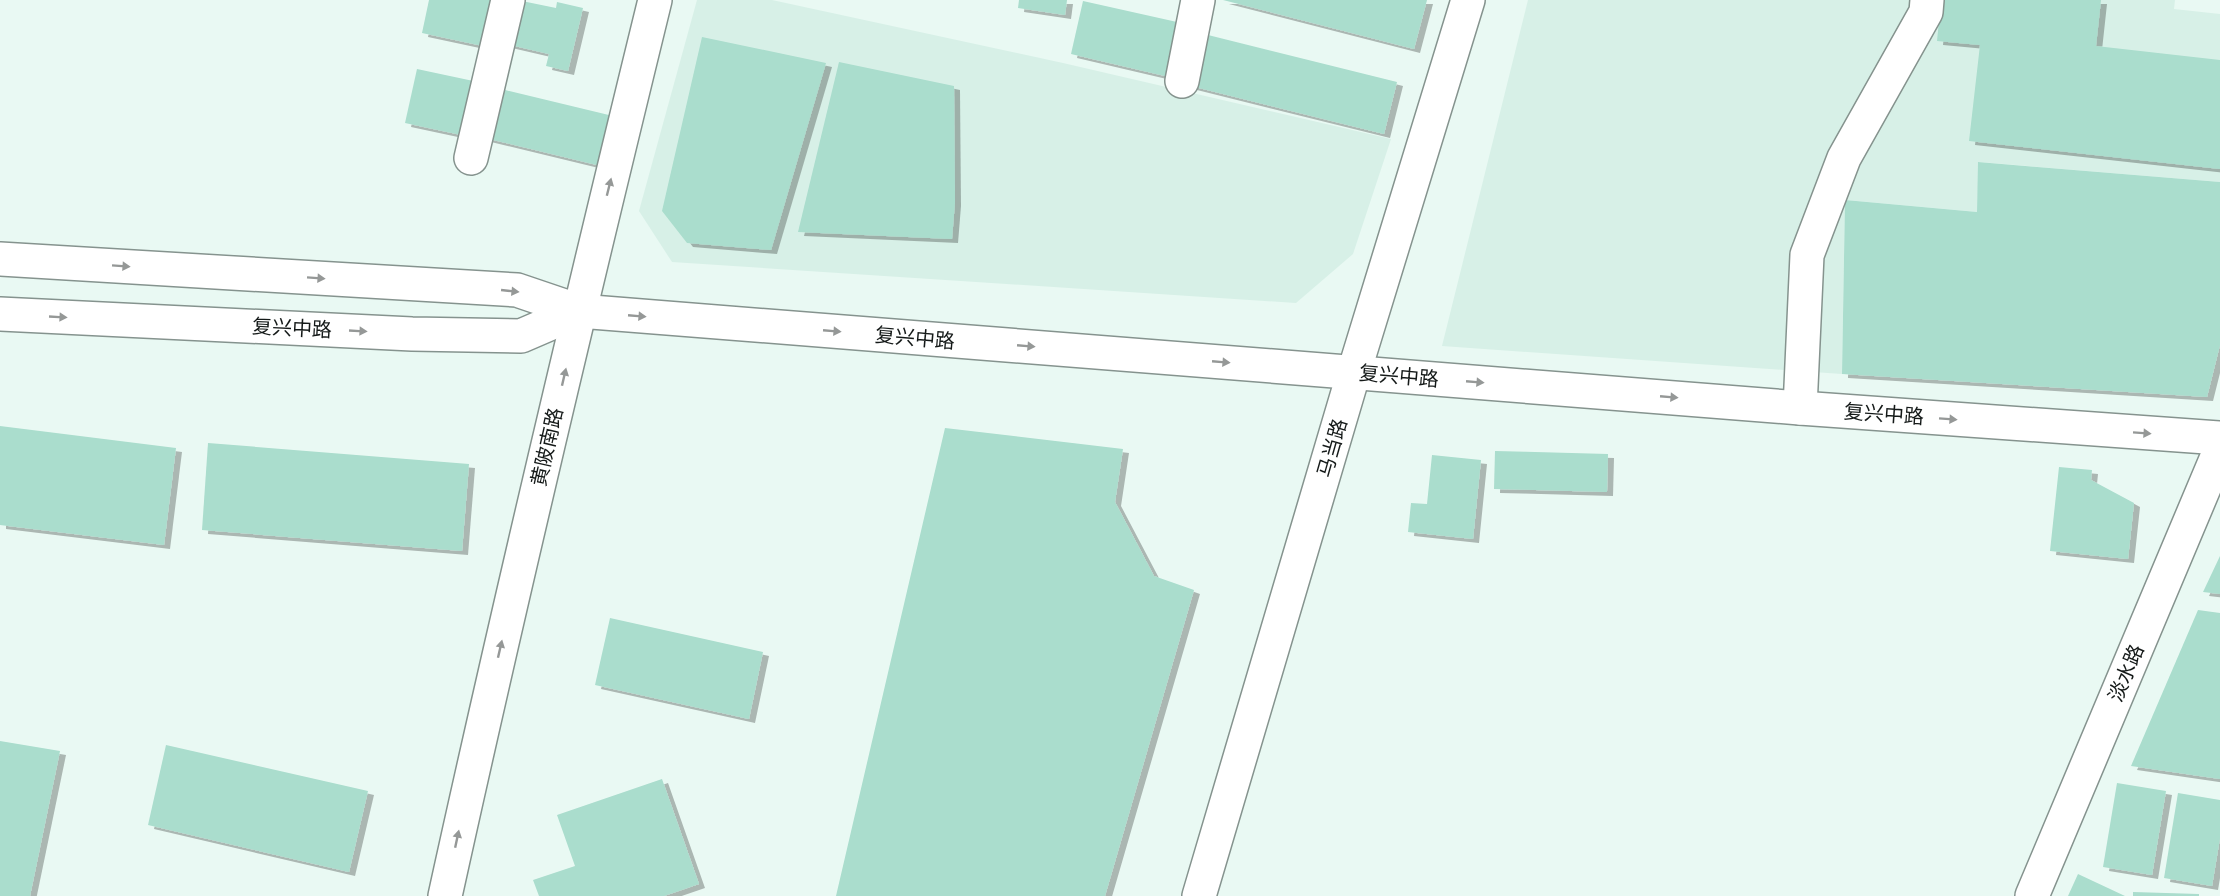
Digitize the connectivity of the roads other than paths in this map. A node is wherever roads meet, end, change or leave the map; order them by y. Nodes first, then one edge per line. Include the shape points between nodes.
1 (508, 0) edge
2 (655, 0) edge
3 (1198, 0) edge
4 (1468, 0) edge
5 (1927, 0) edge
6 (1182, 81) dead end
7 (471, 158) dead end
8 (0, 259) edge
9 (579, 311) junction
10 (0, 314) edge
11 (1354, 372) junction
12 (1800, 408) junction
13 (2220, 438) edge
14 (2220, 450) edge
15 (445, 896) edge
16 (1199, 896) edge
17 (2032, 896) edge

1 - 7 street
9 -> 2 street, 黄陂南路
3 - 6 street
4 - 11 street, 马当路
5 - 12 street via 1926,12 1844,158 1807,255
8 -> 9 street, 复兴中路 via 517,290
10 -> 9 street, 复兴中路 via 521,336
9 -> 11 street, 复兴中路
15 -> 9 street, 黄陂南路
11 -> 12 street, 复兴中路
11 - 16 street, 马当路
12 -> 13 street, 复兴中路
14 - 17 street, 淡水路

